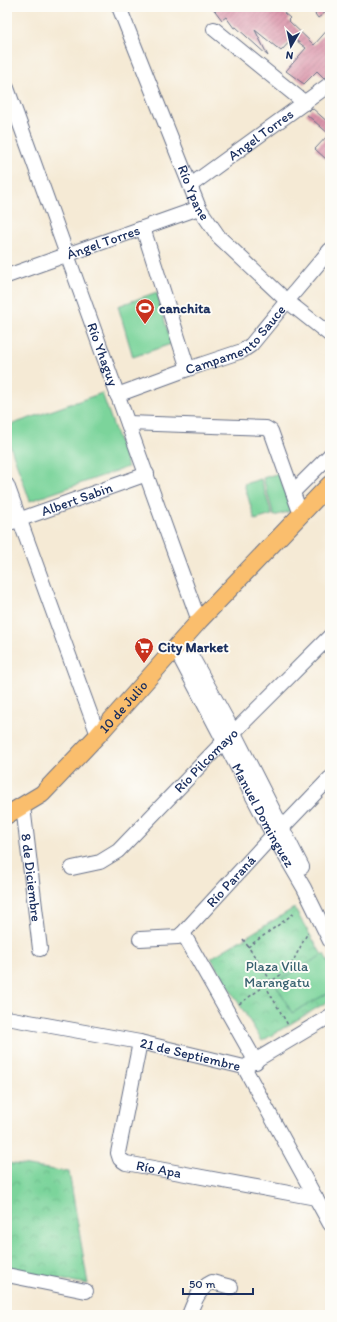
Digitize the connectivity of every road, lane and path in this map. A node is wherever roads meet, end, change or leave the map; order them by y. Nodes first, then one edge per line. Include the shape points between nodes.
1 (119, 7) edge
2 (214, 29) dead end
3 (330, 84) edge
4 (7, 88) edge
5 (305, 103) junction
6 (191, 185) junction
7 (199, 208) junction
8 (143, 228) junction
9 (330, 250) edge
10 (67, 255) junction
11 (7, 276) edge
12 (287, 301) junction
13 (330, 334) edge
14 (188, 369) junction
15 (117, 395) junction
16 (128, 423) junction
17 (330, 455) edge
18 (146, 474) junction
19 (330, 484) edge
20 (7, 486) edge
21 (297, 488) junction
22 (316, 498) junction
23 (300, 515) junction
24 (13, 522) edge
25 (199, 621) junction
26 (330, 636) edge
27 (178, 643) junction
28 (98, 735) junction
29 (229, 737) junction
30 (330, 778) edge
31 (23, 806) junction
32 (7, 815) edge
33 (278, 832) junction
34 (72, 868) dead end
35 (296, 912) dead end
36 (330, 919) edge
37 (308, 932) dead end
38 (183, 934) junction
39 (140, 939) dead end
40 (243, 939) dead end
41 (330, 941) edge
42 (248, 947) junction
43 (40, 949) dead end
44 (271, 981) junction
45 (265, 985) junction
46 (239, 1004) dead end
47 (330, 1016) edge
48 (7, 1018) edge
49 (288, 1026) dead end
50 (140, 1042) junction
51 (250, 1064) junction
52 (316, 1198) junction
53 (330, 1224) edge
54 (7, 1275) edge
55 (231, 1288) dead end
56 (86, 1291) dead end
57 (189, 1315) edge

1 - 6 street, Río Ypane
2 - 5 street
3 - 5 street, Angel Torres
4 - 10 street, Río Yhaguy
5 - 6 street, Angel Torres
6 - 7 street, Río Ypane
7 - 8 street, Ángel Torres
7 - 12 street, Río Ypane via 219,237
8 - 10 street, Ángel Torres
8 - 14 street
9 - 12 street, Campamento Sauce
10 - 11 street, Ángel Torres
10 - 15 street, Río Yhaguy
12 - 13 street, Río Ypane
12 - 14 street, Campamento Sauce via 251,345 242,351
14 - 15 street, Campamento Sauce
15 - 16 street, Río Yhaguy
16 - 18 street, Río Yhaguy
16 - 21 street via 266,428 271,431
17 - 21 street
18 - 24 street, Albert Sabin
18 - 25 street, Río Yhaguy
19 - 22 main road, 10 de Julio
20 - 24 street
21 - 22 street
21 - 23 street
22 - 23 main road, 10 de Julio
23 - 25 main road, 10 de Julio
24 - 28 street
25 - 27 main road, 10 de Julio
26 - 29 street, Río Pilcomayo
27 - 28 main road, 10 de Julio
27 - 29 street, Manuel Dominguez
28 - 31 main road, 10 de Julio via 42,794
29 - 33 street, Manuel Dominguez
29 - 34 street, Río Pilcomayo via 118,851 100,862
30 - 33 street, Río Paraná
31 - 32 main road, 10 de Julio
31 - 43 street, 8 de Diciembre
33 - 36 street, Manuel Dominguez
33 - 38 street, Río Paraná
33 - 41 street, Manuel Dominguez
35 - 42 path
37 - 44 path via 289,969
38 - 39 street via 178,937
38 - 51 street, 21 de Septiembre
40 - 42 path
42 - 44 path
44 - 45 path
45 - 46 path
45 - 49 path
47 - 51 street
48 - 50 street, 21 de Septiembre
50 - 51 street, 21 de Septiembre
50 - 52 street, Río Apa via 118,1153 120,1160
51 - 52 street, 21 de Septiembre
52 - 53 street, 21 de Septiembre
54 - 56 street
55 - 57 street via 212,1282 204,1286

